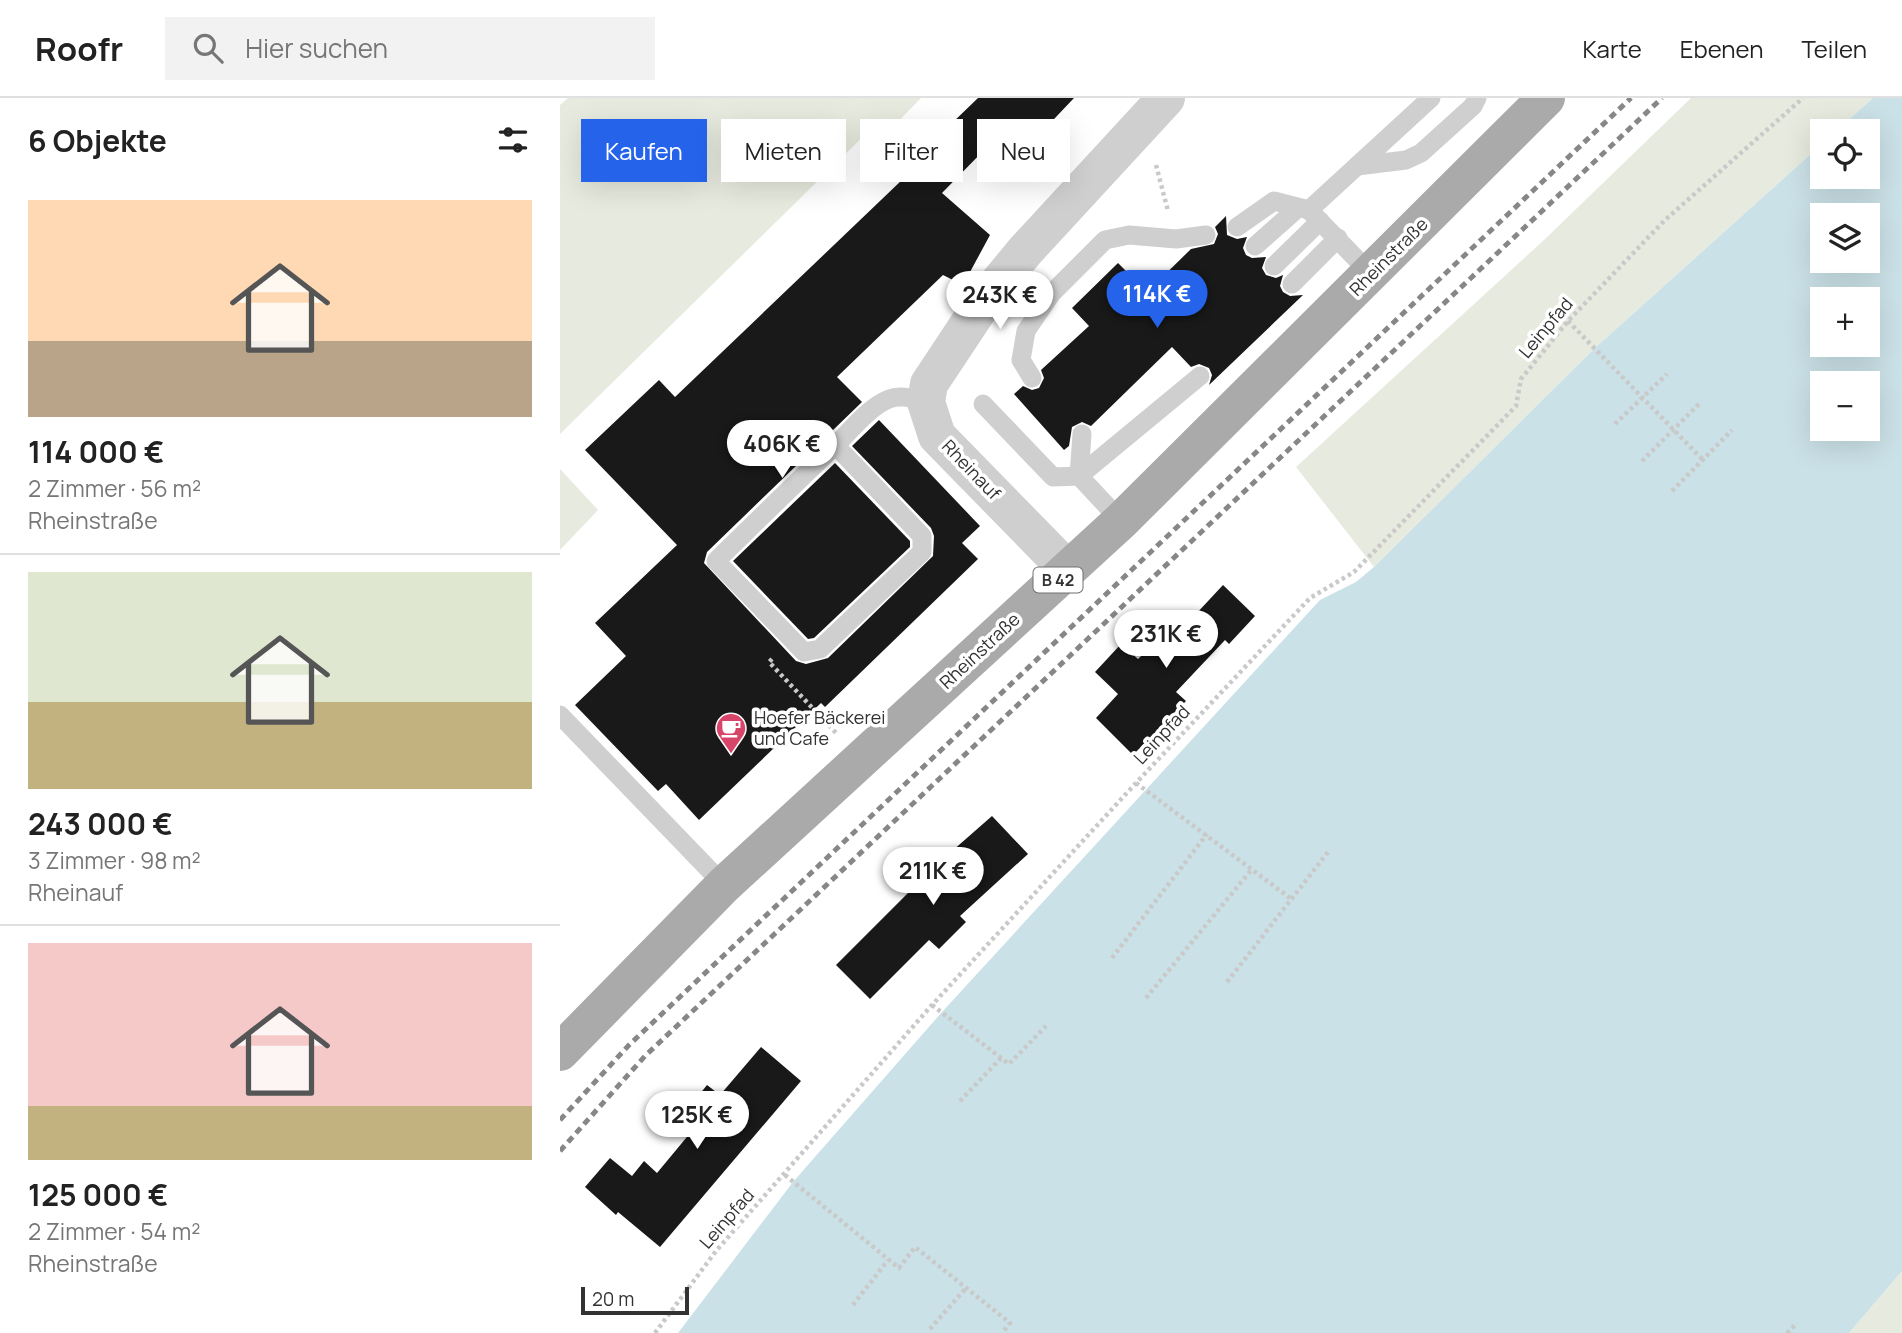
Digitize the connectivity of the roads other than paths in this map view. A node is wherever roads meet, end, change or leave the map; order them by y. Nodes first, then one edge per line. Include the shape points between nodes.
1 (1430, 98) edge
2 (1477, 98) edge
3 (1546, 98) edge
4 (1154, 111) edge
5 (1357, 166) junction
6 (1309, 213) junction
7 (1237, 227) dead end
8 (1206, 235) dead end
9 (1338, 239) junction
10 (1255, 246) dead end
11 (1274, 266) dead end
12 (1371, 274) junction
13 (1292, 284) dead end
14 (1200, 376) dead end
15 (1032, 378) dead end
16 (926, 402) junction
17 (983, 404) dead end
18 (1082, 434) dead end
19 (835, 446) junction
20 (1079, 476) junction
21 (1121, 521) junction
22 (1068, 570) junction
23 (564, 728) edge
24 (724, 885) junction
25 (560, 1052) edge

1 - 5 lane
2 - 5 lane via 1421,153 1406,160
3 - 12 main road, Rheinstraße / B 42
4 - 16 street via 986,299 937,370
5 - 6 lane
6 - 7 lane via 1274,201
6 - 9 lane
6 - 10 lane
6 - 11 lane
8 - 15 lane via 1176,239 1129,235 1105,240 1052,293 1026,331 1021,360
9 - 12 lane
9 - 13 lane
12 - 21 main road, Rheinstraße / B 42
14 - 20 lane
16 - 19 lane via 888,399
16 - 22 street, Rheinauf via 937,436
17 - 20 lane via 1053,477
18 - 20 lane
19 - 19 lane via 716,561 804,652 820,649 922,552 922,537
20 - 21 lane
21 - 22 main road, Rheinstraße / B 42
22 - 24 main road, Rheinstraße / B 42
23 - 24 lane
24 - 25 main road, Rheinstraße / B 42

